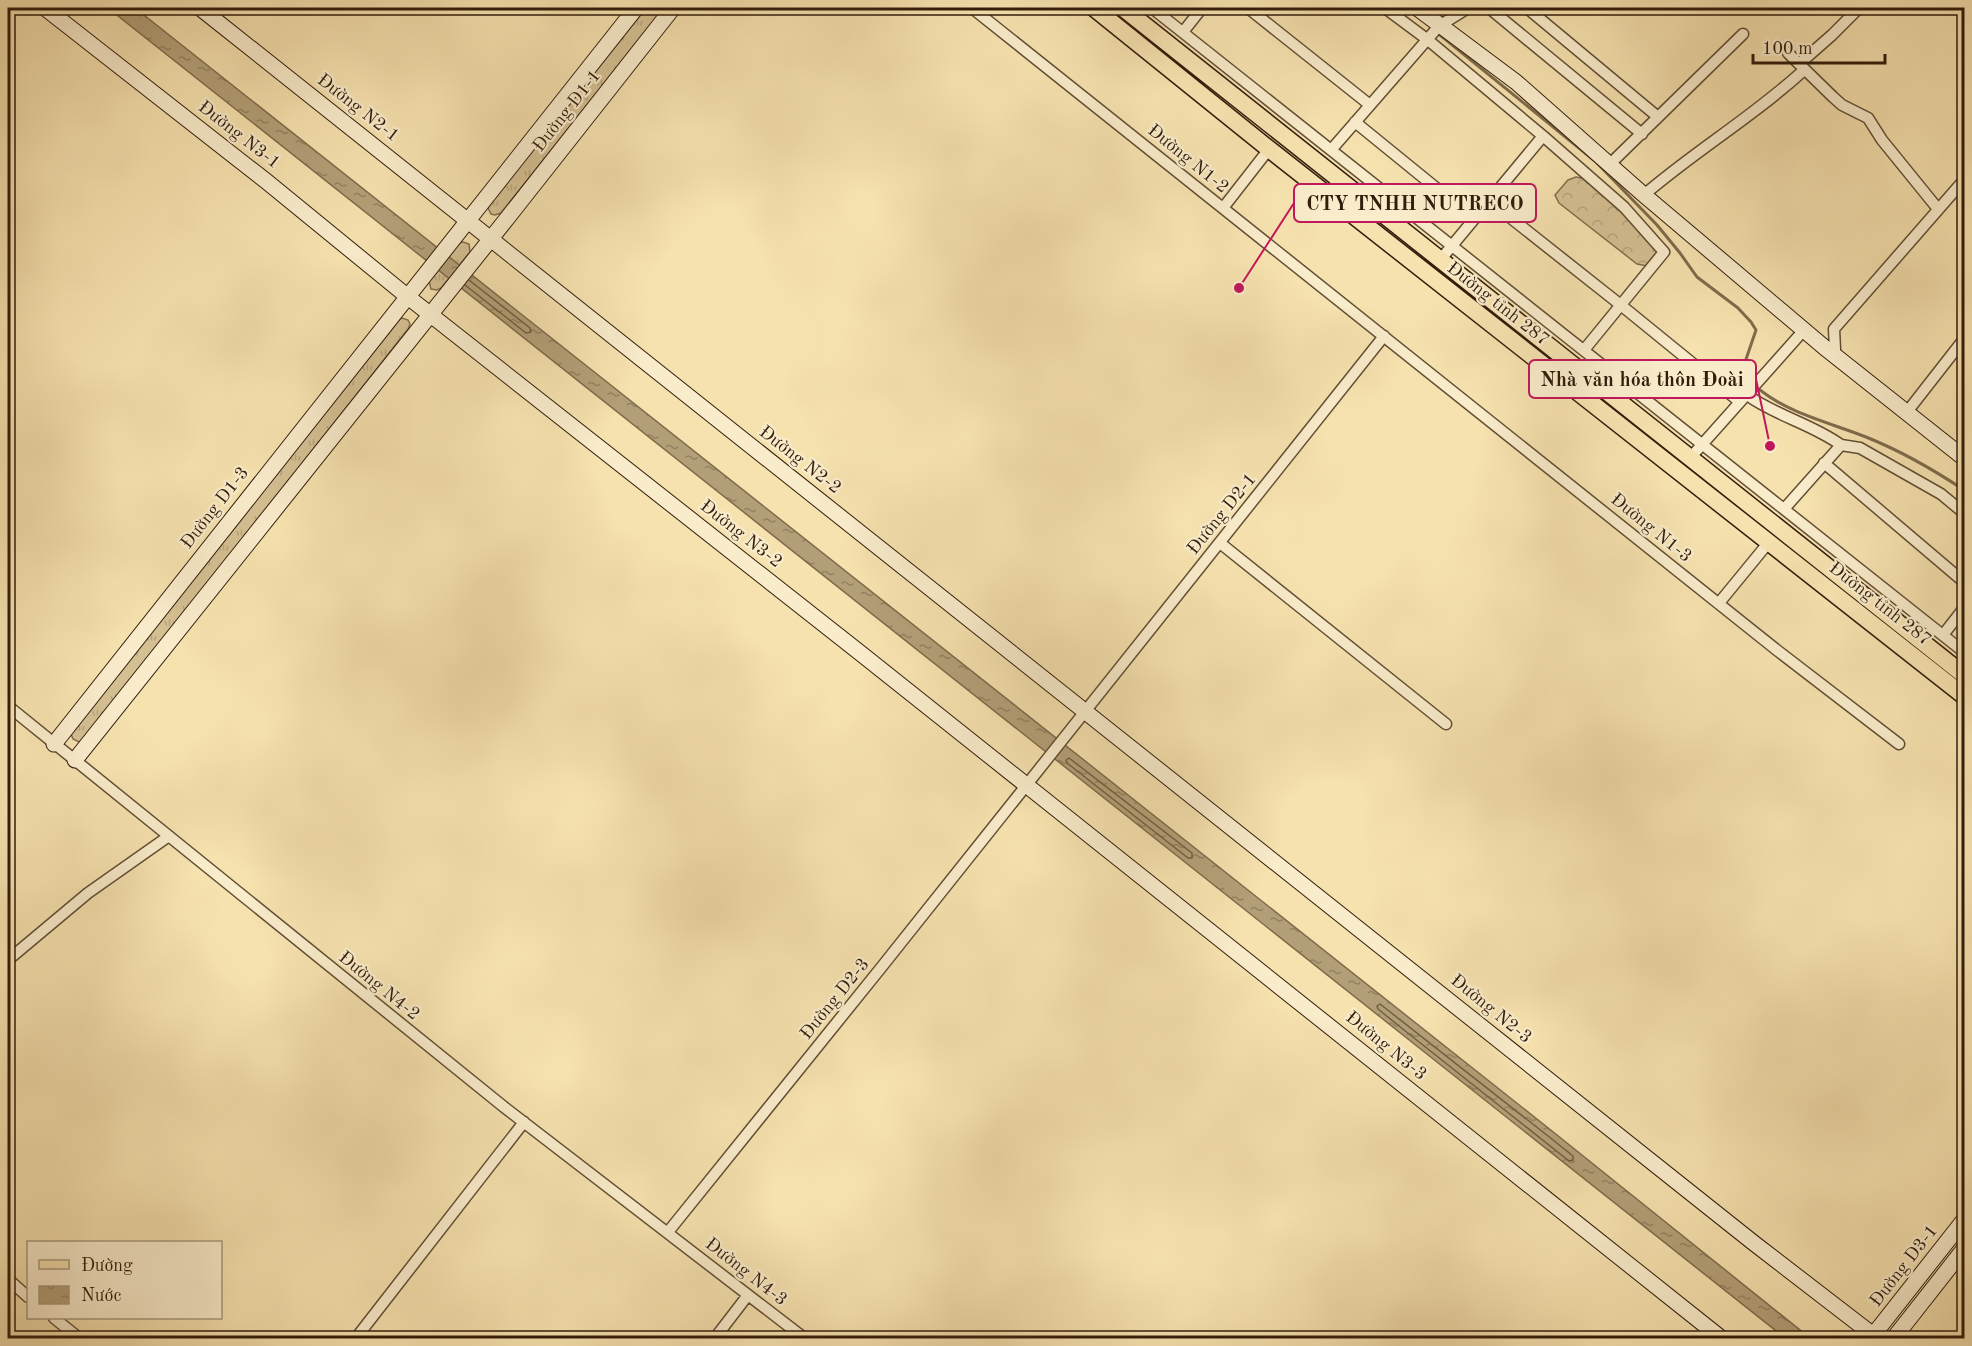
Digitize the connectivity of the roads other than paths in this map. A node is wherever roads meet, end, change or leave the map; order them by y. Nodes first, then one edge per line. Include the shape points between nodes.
1 (45, 8) edge
2 (200, 8) edge
3 (636, 8) edge
4 (673, 8) edge
5 (972, 8) edge
6 (1094, 8) edge
7 (1124, 8) edge
8 (1152, 8) edge
9 (1202, 8) edge
10 (1248, 8) edge
11 (1385, 8) edge
12 (1417, 8) edge
13 (1468, 8) edge
14 (1489, 8) edge
15 (1527, 8) edge
16 (1859, 8) edge
17 (1439, 26) junction
18 (1183, 32) junction
19 (1743, 34) dead end
20 (1428, 40) junction
21 (1788, 53) dead end
22 (1801, 67) junction
23 (1370, 105) junction
24 (1658, 117) junction
25 (1355, 122) junction
26 (1642, 134) junction
27 (1543, 136) junction
28 (1269, 148) junction
29 (1331, 150) junction
30 (1318, 162) junction
31 (1609, 165) junction
32 (1306, 177) junction
33 (1963, 185) edge
34 (1644, 195) junction
35 (1488, 200) junction
36 (1223, 208) junction
37 (1938, 209) junction
38 (1473, 218) junction
39 (468, 219) junction
40 (491, 238) junction
41 (1451, 244) junction
42 (1441, 259) junction
43 (408, 297) junction
44 (1622, 306) junction
45 (430, 315) junction
46 (1804, 330) junction
47 (1384, 336) junction
48 (1965, 339) edge
49 (1584, 350) junction
50 (1833, 354) junction
51 (1743, 399) junction
52 (1907, 412) junction
53 (1841, 445) junction
54 (1697, 451) junction
55 (1965, 458) edge
56 (1824, 463) junction
57 (1784, 509) junction
58 (1965, 513) edge
59 (1769, 542) junction
60 (1220, 543) junction
61 (1965, 582) edge
62 (1719, 603) junction
63 (1965, 608) edge
64 (1943, 635) junction
65 (1965, 652) edge
66 (1965, 675) edge
67 (1965, 696) edge
68 (8, 706) edge
69 (1085, 711) junction
70 (1446, 724) dead end
71 (54, 744) junction
72 (1899, 744) dead end
73 (75, 760) junction
74 (1026, 786) junction
75 (169, 836) junction
76 (8, 960) edge
77 (524, 1122) junction
78 (1965, 1220) edge
79 (668, 1232) junction
80 (1965, 1249) edge
81 (8, 1280) edge
82 (748, 1295) junction
83 (27, 1296) edge
84 (56, 1319) edge
85 (1874, 1337) edge
86 (79, 1338) edge
87 (356, 1338) edge
88 (715, 1338) edge
89 (804, 1338) edge
90 (1721, 1338) edge
91 (1894, 1338) edge

1 - 43 street, Đường N3-1
2 - 39 street, Đường N2-1
3 - 39 street, Đường D1-1
4 - 40 street, Đường D1-1
5 - 36 street, Đường N1-2
6 - 28 main road, Đường tỉnh 287
7 - 30 main road, Đường tỉnh 287
8 - 18 street
9 - 18 street
10 - 23 street
11 - 20 street
12 - 17 street
13 - 17 street
14 - 26 street
15 - 24 street
16 - 22 street
17 - 20 street
17 - 31 street via 1516,82
18 - 29 street
19 - 24 street
20 - 23 street
20 - 27 street
21 - 22 street
22 - 34 street via 1774,97
22 - 37 street via 1842,105 1868,118
23 - 25 street
24 - 26 street
25 - 29 street
25 - 38 street
26 - 31 street
27 - 35 street
27 - 44 street via 1624,207 1664,252
28 - 32 main road, Đường tỉnh 287
28 - 36 street
29 - 41 street
30 - 32 main road
30 - 42 main road, Đường tỉnh 287
31 - 34 street
32 - 59 main road, Đường tỉnh 287
33 - 37 street
34 - 46 street
35 - 38 street
35 - 44 street
36 - 47 street, Đường N1-2
37 - 50 street via 1834,329
38 - 41 street
39 - 40 street, Đường N2-1
39 - 43 street, Đường D1-1
40 - 45 street, Đường D1-1
40 - 69 street, Đường N2-2
41 - 42 street
41 - 49 street
42 - 54 main road, Đường tỉnh 287
43 - 45 street, Đường N3-1
43 - 71 street, Đường D1-3
44 - 49 street
44 - 51 street
45 - 73 street
45 - 74 street, Đường N3-2
46 - 50 street
46 - 51 street
47 - 60 street, Đường D2-1
47 - 62 street, Đường N1-3
48 - 52 street
49 - 54 street
50 - 52 street
51 - 53 street
51 - 54 street
52 - 55 street
53 - 56 street
53 - 58 street via 1860,448 1941,494
54 - 57 street
54 - 66 main road, Đường tỉnh 287
56 - 57 street
56 - 61 street
57 - 64 street
59 - 62 street
59 - 67 main road, Đường tỉnh 287
60 - 69 street, Đường D2-1
60 - 70 street
62 - 72 street, Đường N1-3
63 - 64 street
64 - 65 street
68 - 71 street, Đường N4-2
69 - 74 street, Đường D2-1
69 - 85 street, Đường N2-3
71 - 73 street, Đường N4-2
73 - 75 street, Đường N4-2
74 - 79 street, Đường D2-3
74 - 90 street, Đường N3-3
75 - 76 street via 88,892
75 - 77 street, Đường N4-2
77 - 79 street, Đường N4-2
77 - 87 street
78 - 85 street, Đường D3-1
79 - 82 street, Đường N4-3
80 - 91 street, Đường D3-1
81 - 83 street
82 - 88 street
82 - 89 street, Đường N4-3
84 - 86 street

